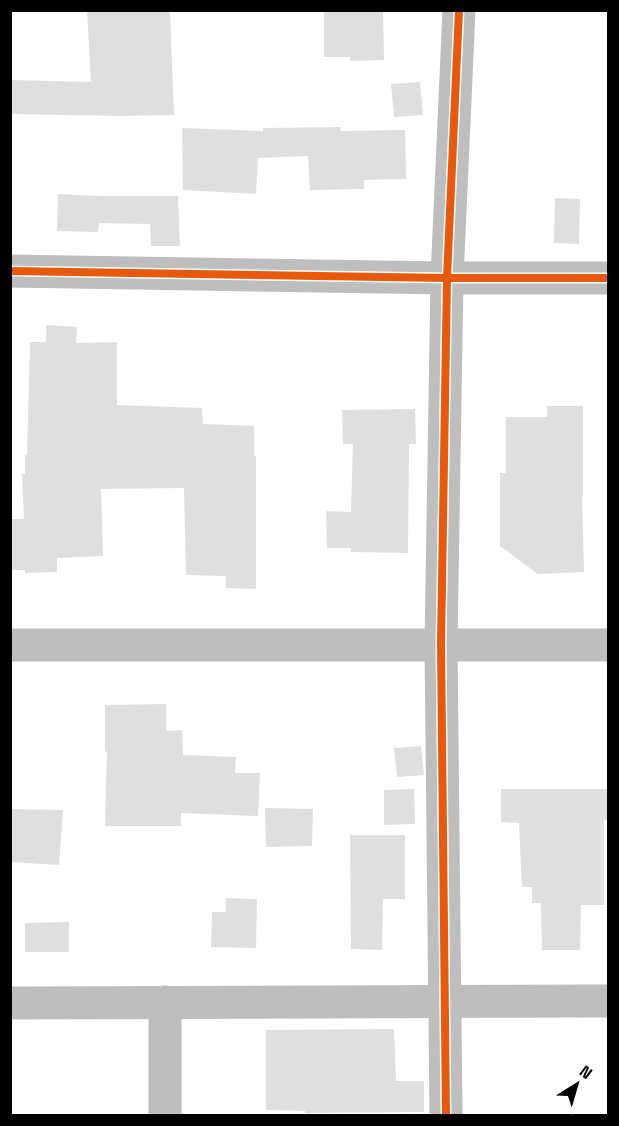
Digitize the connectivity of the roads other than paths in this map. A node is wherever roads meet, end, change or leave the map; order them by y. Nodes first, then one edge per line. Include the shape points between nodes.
1 (459, 10) edge
2 (10, 271) edge
3 (447, 278) junction
4 (609, 278) edge
5 (441, 644) junction
6 (10, 645) edge
7 (609, 645) edge
8 (445, 1001) junction
9 (609, 1001) edge
10 (165, 1002) junction
11 (10, 1003) edge
12 (165, 1116) edge
13 (446, 1116) edge

1 - 3 street
2 - 3 street
3 - 4 street
3 - 5 street
5 - 6 street
5 - 7 street
5 - 8 street
8 - 9 street
8 - 10 street
8 - 13 street
10 - 11 street
10 - 12 street

